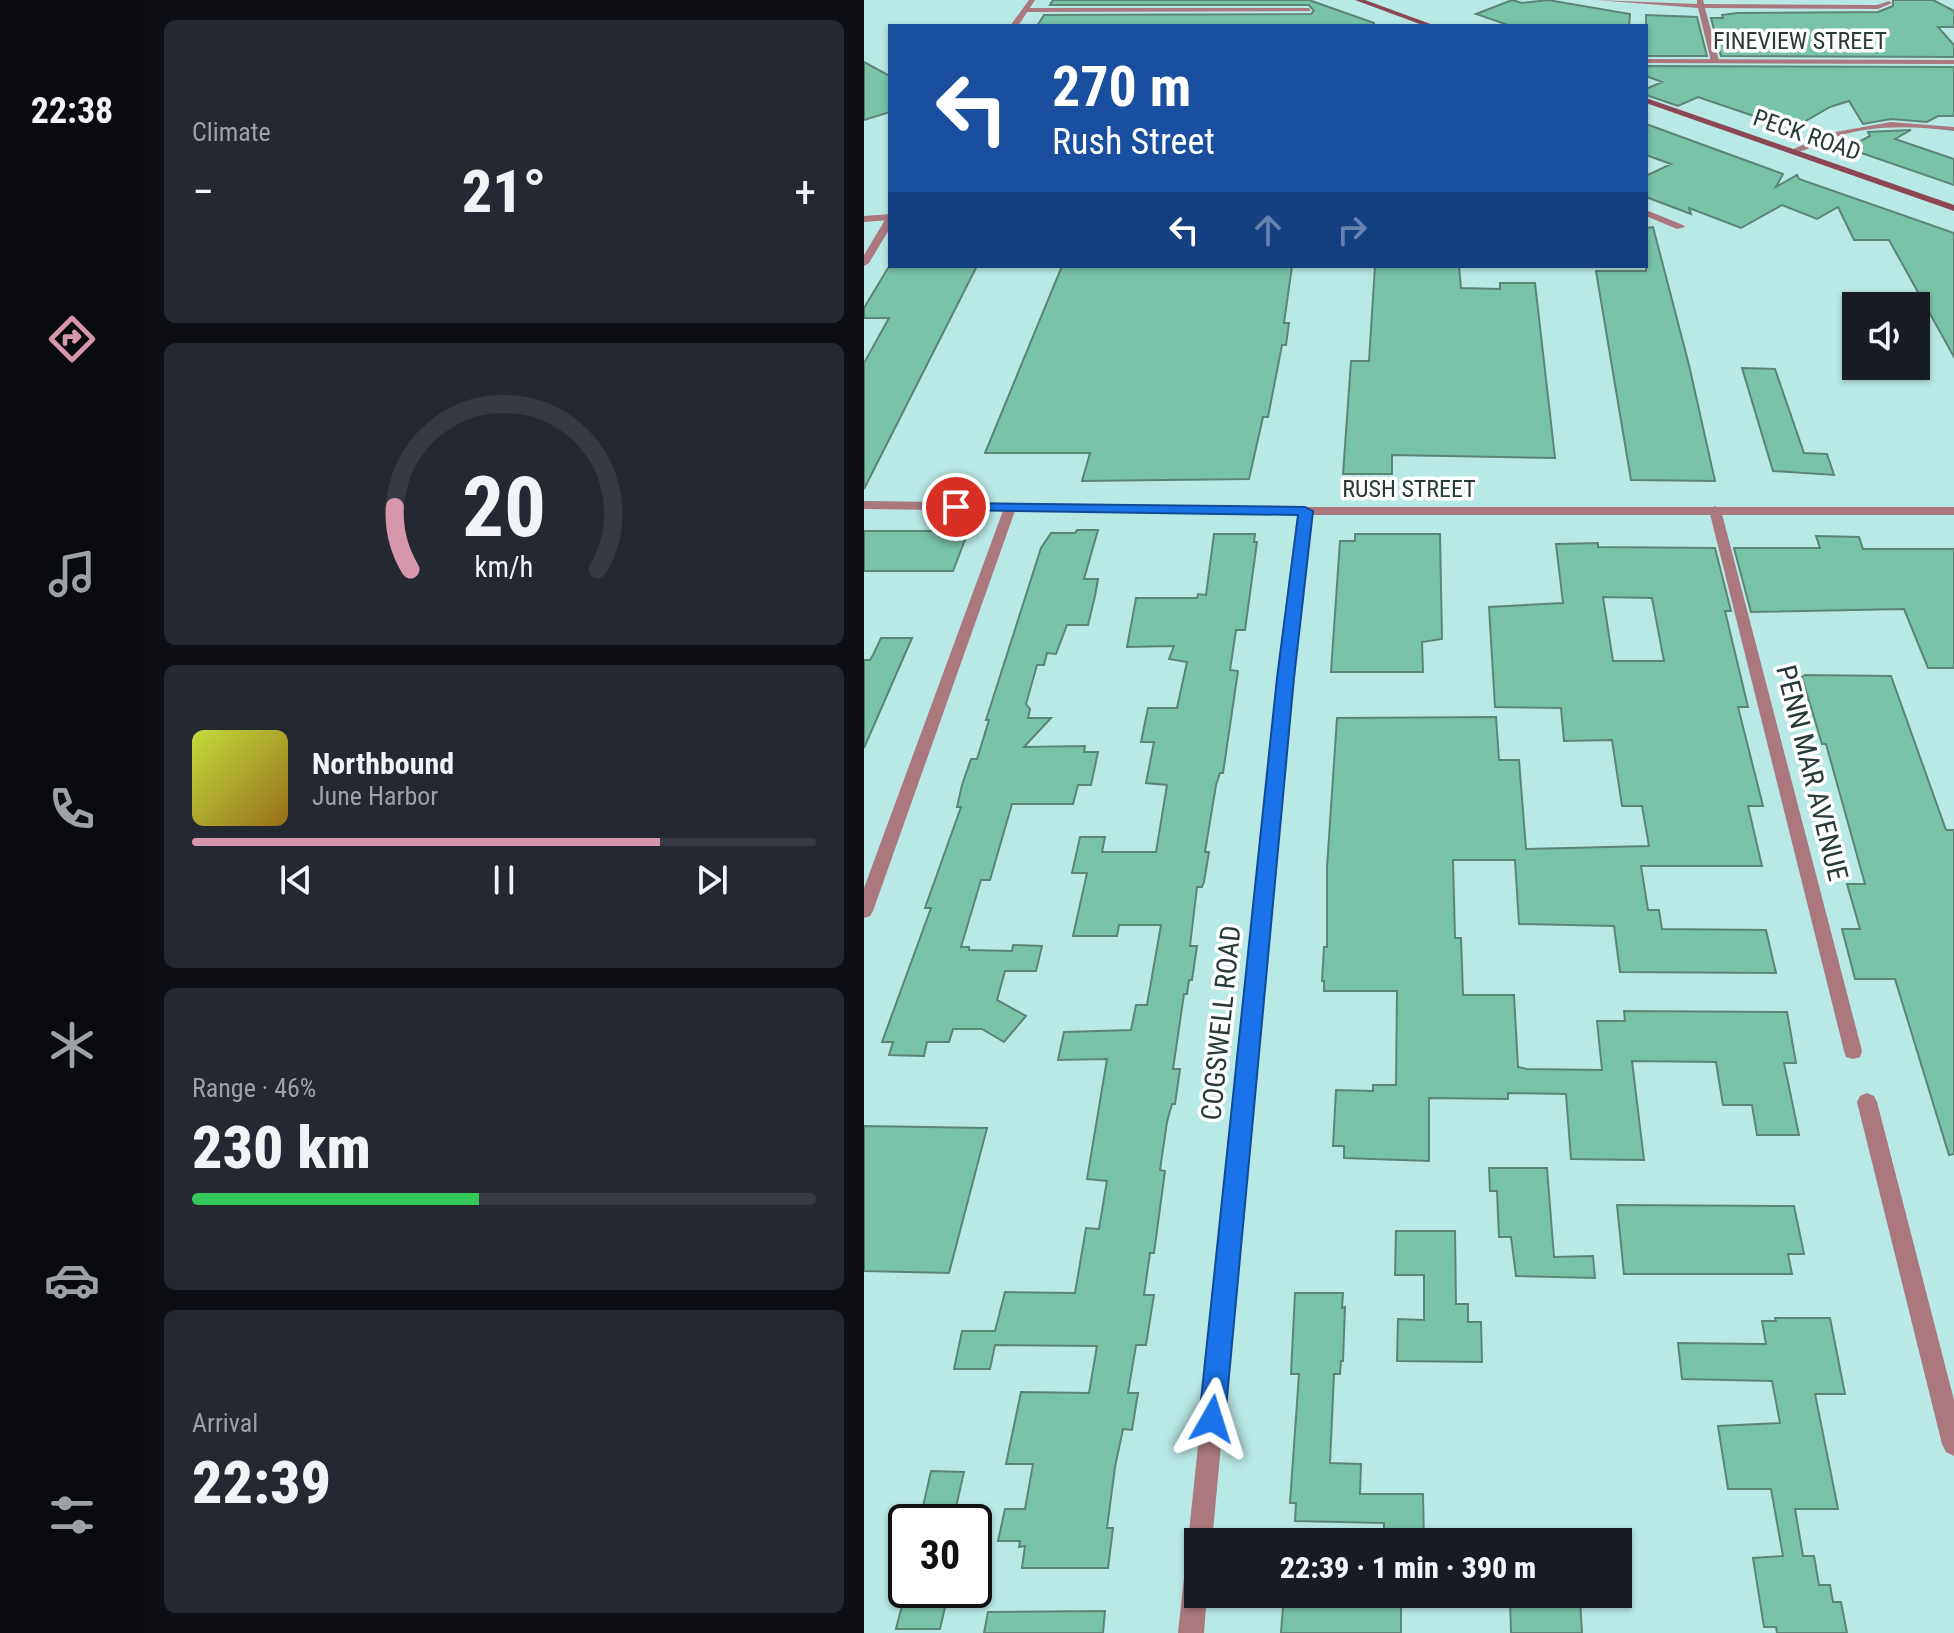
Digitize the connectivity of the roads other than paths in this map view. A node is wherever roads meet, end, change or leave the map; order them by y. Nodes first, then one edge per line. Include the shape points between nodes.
1 (1032, 0) edge
2 (1358, 0) edge
3 (1599, 0) edge
4 (1700, 3) edge
5 (1889, 3) dead end
6 (1025, 10) junction
7 (1309, 10) dead end
8 (1015, 24) edge
9 (1426, 24) edge
10 (1648, 61) edge
11 (1715, 61) junction
12 (1954, 62) edge
13 (1648, 101) edge
14 (1954, 129) edge
15 (1793, 151) junction
16 (1954, 208) edge
17 (1648, 214) edge
18 (864, 219) edge
19 (888, 219) edge
20 (888, 222) edge
21 (1680, 227) dead end
22 (864, 263) edge
23 (864, 505) edge
24 (1010, 508) junction
25 (1715, 510) junction
26 (1305, 511) junction
27 (1954, 511) edge
28 (864, 911) edge
29 (1853, 1051) dead end
30 (1867, 1102) dead end
31 (1954, 1444) edge
32 (1201, 1528) edge
33 (1193, 1608) edge
34 (1191, 1633) edge

1 - 6 street
2 - 9 main road
3 - 4 street
4 - 5 street
4 - 11 street
6 - 7 street
6 - 8 street
10 - 11 street, FINEVIEW STREET
11 - 12 street, FINEVIEW STREET
13 - 15 main road, PECK ROAD
14 - 15 street via 1916,124 1854,127
15 - 16 main road, PECK ROAD
17 - 21 street
18 - 19 street
20 - 22 street
23 - 24 street, RUSH STREET
24 - 26 street, RUSH STREET
24 - 28 street
25 - 26 street, RUSH STREET
25 - 27 street, RUSH STREET
25 - 29 street, PENN MAR AVENUE
26 - 32 street, COGSWELL ROAD
30 - 31 street
33 - 34 street

